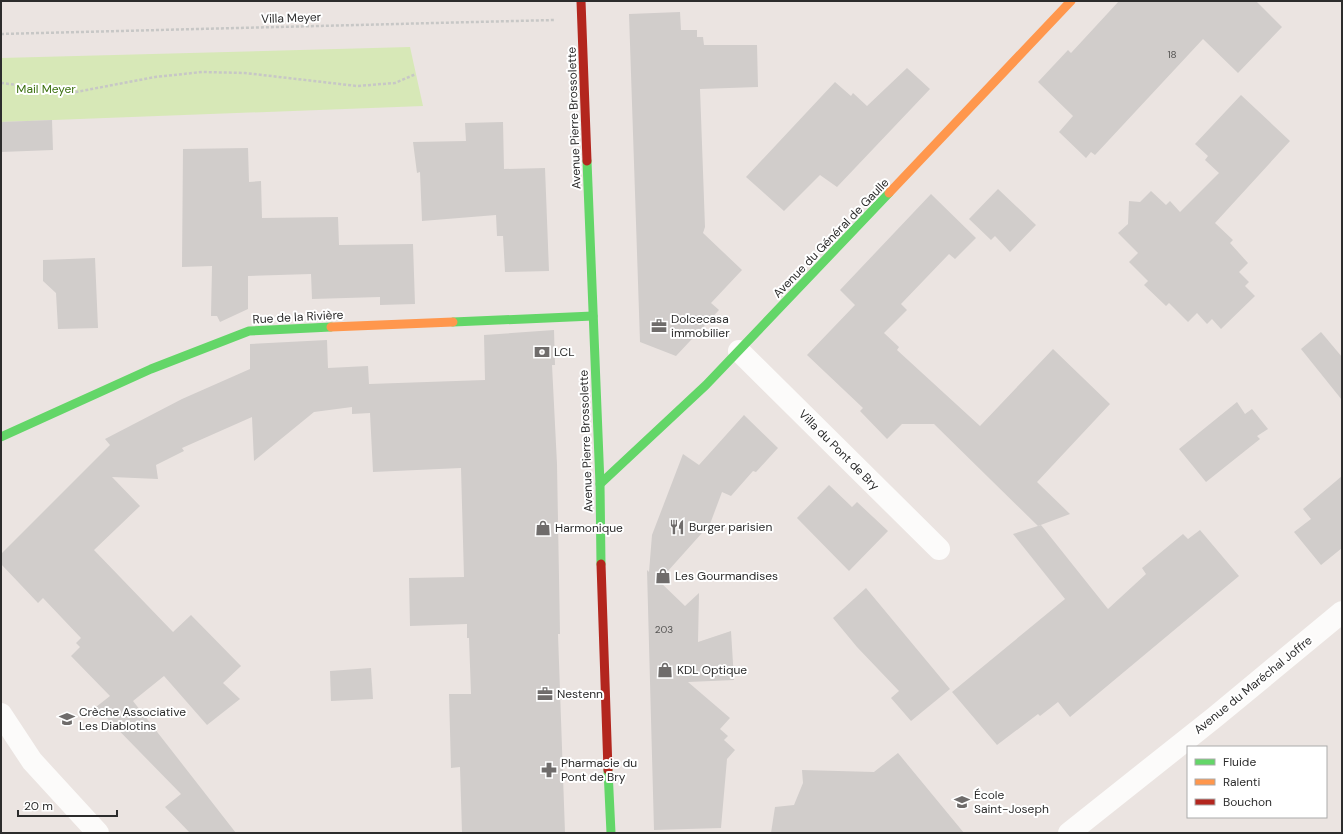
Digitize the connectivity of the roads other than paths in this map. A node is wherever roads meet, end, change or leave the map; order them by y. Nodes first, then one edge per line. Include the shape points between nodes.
1 (581, 1) edge
2 (1072, 1) edge
3 (594, 316) junction
4 (739, 351) junction
5 (1, 437) edge
6 (600, 484) junction
7 (939, 548) dead end
8 (1342, 612) edge
9 (1, 714) edge
10 (98, 833) edge
11 (611, 833) edge
12 (1069, 833) edge

1 - 3 street, Avenue Pierre Brossolette
2 - 4 street, Avenue du Général de Gaulle
3 - 5 street, Rue de la Rivière via 249,331 151,369
3 - 6 street, Avenue Pierre Brossolette
4 - 6 street, Avenue du Général de Gaulle
4 - 7 street, Villa du Pont de Bry
6 - 11 street, Avenue Pierre Brossolette via 601,592
8 - 12 street, Avenue du Maréchal Joffre
9 - 10 street via 32,761

